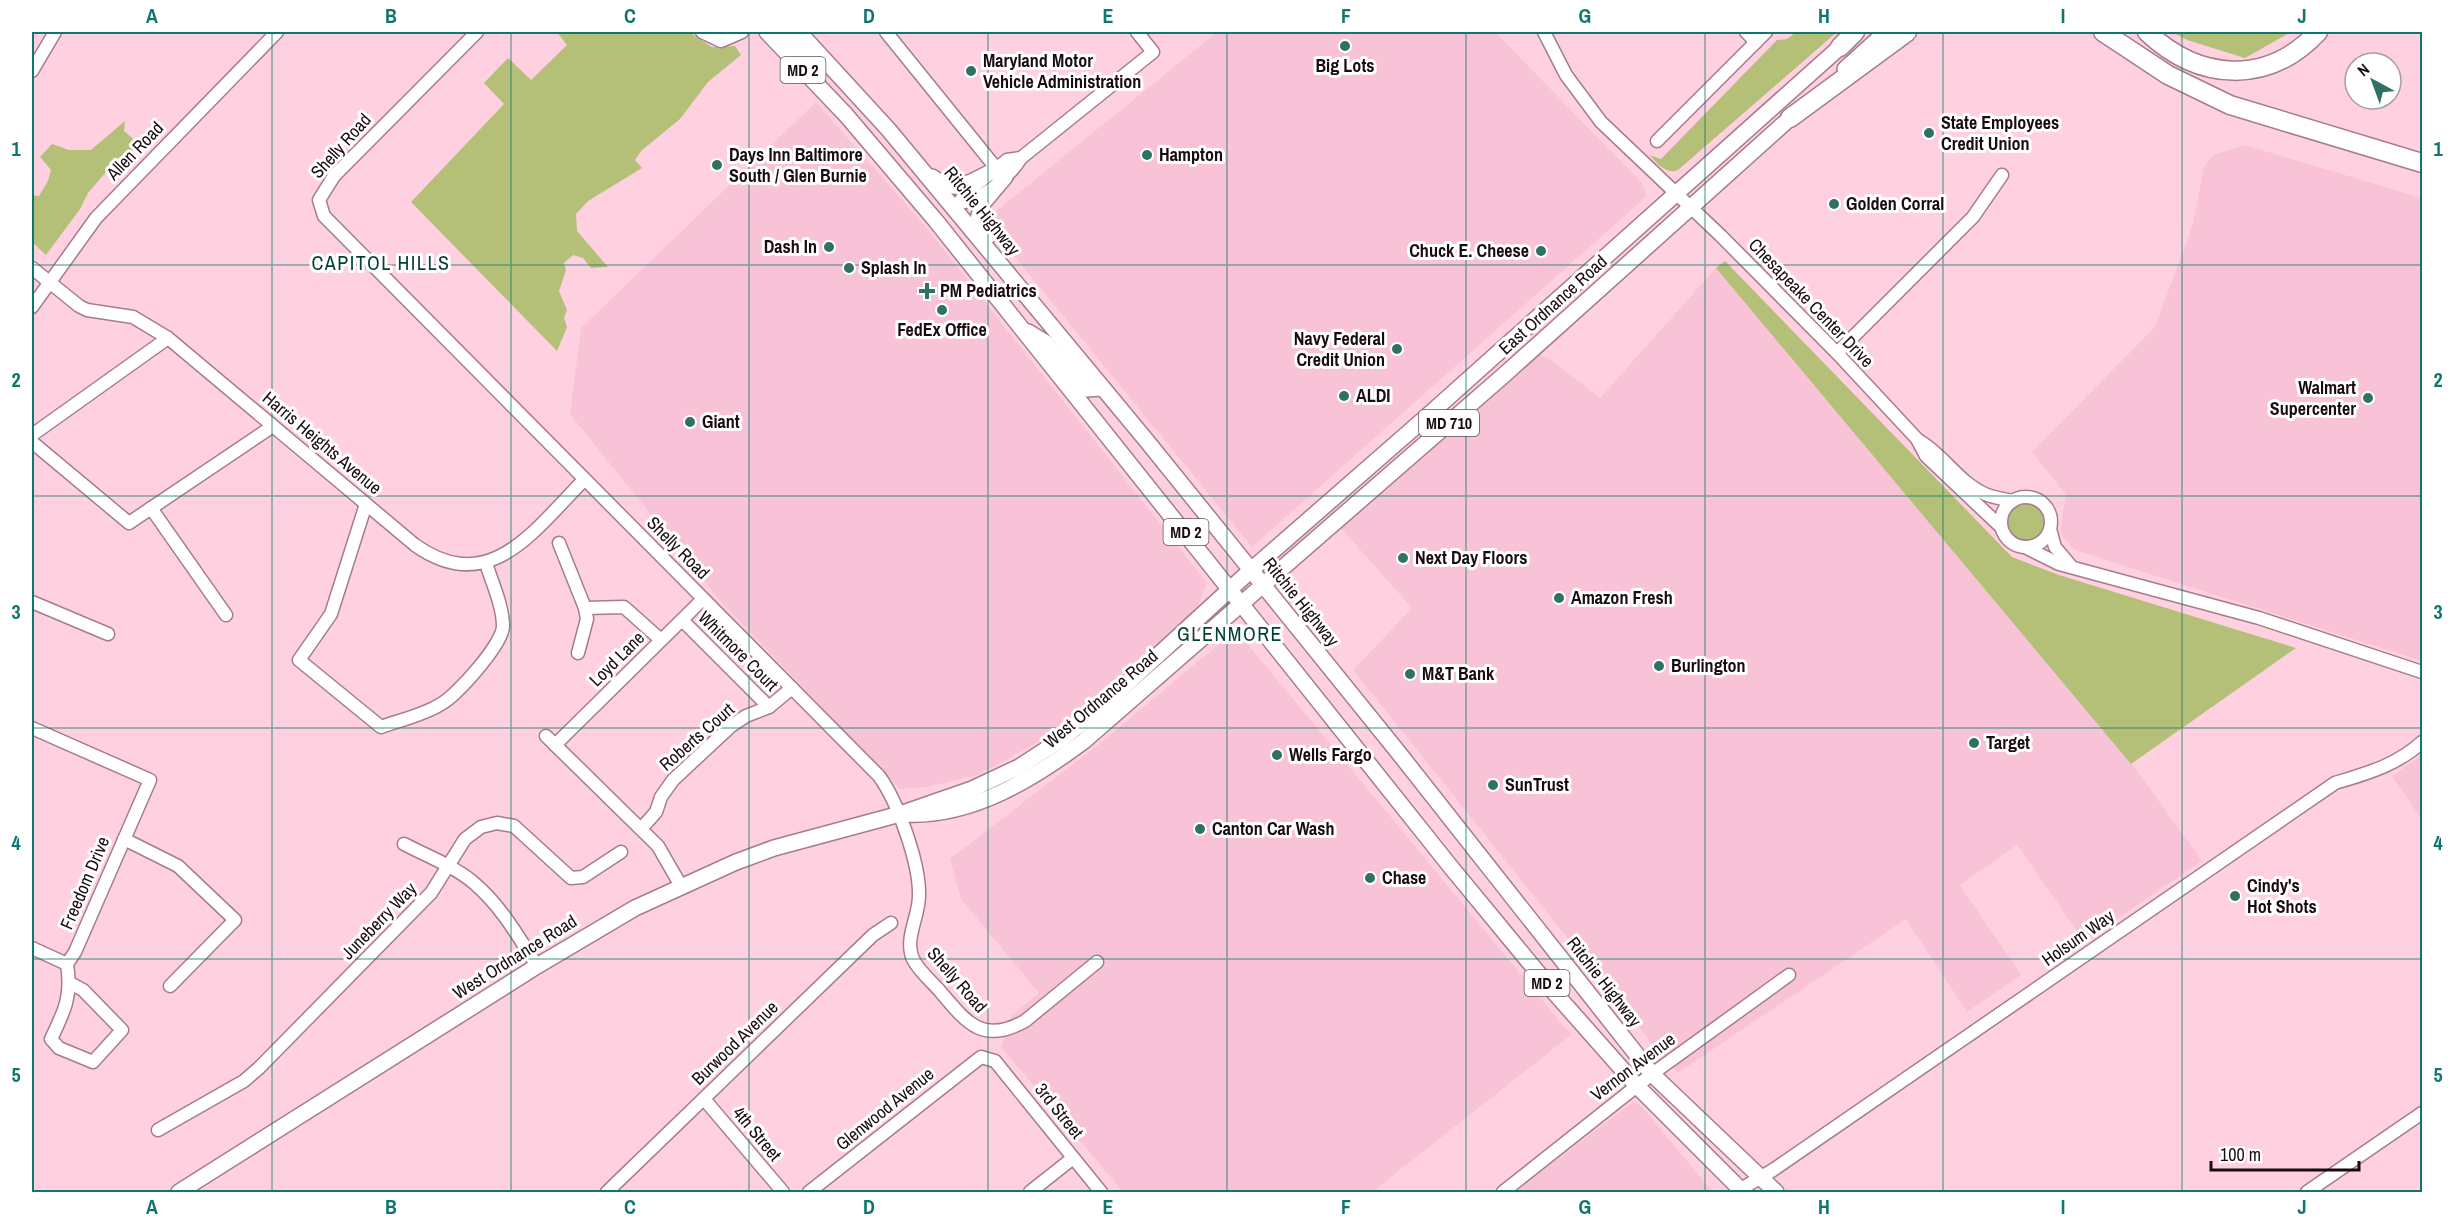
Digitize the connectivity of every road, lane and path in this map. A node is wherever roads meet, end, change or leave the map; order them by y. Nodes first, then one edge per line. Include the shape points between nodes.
1 (55, 32) edge
2 (277, 32) edge
3 (702, 32) edge
4 (742, 32) edge
5 (767, 32) edge
6 (784, 32) edge
7 (799, 32) edge
8 (814, 32) edge
9 (886, 32) edge
10 (1137, 32) edge
11 (1544, 32) edge
12 (1746, 32) edge
13 (1767, 32) edge
14 (1856, 32) edge
15 (1886, 32) edge
16 (1907, 32) edge
17 (2146, 32) edge
18 (2318, 32) edge
19 (470, 34) edge
20 (2108, 34) edge
21 (1756, 42) junction
22 (1840, 47) joint
23 (815, 49) junction
24 (830, 64) junction
25 (32, 71) edge
26 (1790, 118) junction
27 (1657, 141) dead end
28 (2422, 163) edge
29 (925, 172) junction
30 (998, 172) junction
31 (2002, 175) dead end
32 (1675, 195) junction
33 (957, 205) junction
34 (1692, 207) junction
35 (32, 268) edge
36 (1007, 273) junction
37 (50, 284) junction
38 (32, 307) edge
39 (1020, 328) junction
40 (168, 338) junction
41 (1837, 353) junction
42 (1102, 388) junction
43 (273, 426) junction
44 (32, 435) edge
45 (1917, 439) junction
46 (32, 442) edge
47 (584, 480) junction
48 (2013, 501) junction
49 (366, 504) junction
50 (152, 508) junction
51 (2001, 527) junction
52 (2049, 529) junction
53 (559, 543) dead end
54 (2025, 547) junction
55 (486, 563) junction
56 (2071, 566) junction
57 (1250, 570) junction
58 (1263, 586) junction
59 (1231, 589) junction
60 (703, 599) junction
61 (32, 602) edge
62 (1243, 603) junction
63 (585, 608) junction
64 (226, 615) dead end
65 (682, 620) junction
66 (108, 634) dead end
67 (661, 640) junction
68 (578, 653) dead end
69 (2422, 672) edge
70 (792, 688) junction
71 (769, 706) junction
72 (32, 729) edge
73 (2422, 742) edge
74 (900, 814) junction
75 (641, 829) junction
76 (124, 839) junction
77 (404, 844) dead end
78 (621, 852) dead end
79 (449, 867) junction
80 (681, 886) junction
81 (891, 922) dead end
82 (32, 948) edge
83 (1097, 962) dead end
84 (67, 964) junction
85 (537, 966) junction
86 (1789, 975) dead end
87 (70, 983) junction
88 (170, 986) dead end
89 (985, 1057) joint
90 (1652, 1074) junction
91 (1636, 1086) junction
92 (704, 1099) junction
93 (2422, 1113) edge
94 (158, 1130) dead end
95 (1074, 1158) junction
96 (1760, 1178) junction
97 (179, 1192) edge
98 (607, 1192) edge
99 (783, 1192) edge
100 (809, 1192) edge
101 (1030, 1192) edge
102 (1101, 1192) edge
103 (1503, 1192) edge
104 (1740, 1192) edge
105 (1776, 1192) edge
106 (2307, 1192) edge

1 - 25 street
2 - 37 street, Allen Road via 96,218
3 - 4 street via 721,41
5 - 39 main road, MD 2 via 866,138
6 - 24 main road via 807,54
7 - 23 main road, Ritchie Highway / MD 2
8 - 23 main road
9 - 30 street
10 - 30 street via 1153,52 1021,158
11 - 32 street, Chesapeake Center Drive via 1582,99 1630,153
12 - 21 street
13 - 21 street
14 - 22 highway
15 - 26 main road, East Ordnance Road / MD 710
16 - 26 highway
17 - 18 highway via 2177,56 2225,71 2275,63 2293,54
19 - 47 street, Shelly Road via 334,176 319,200 324,216
20 - 28 highway via 2168,75 2230,105
21 - 27 street
22 - 32 main road, East Ordnance Road / MD 710
23 - 24 main road, Ritchie Highway / MD 2
24 - 29 main road, Ritchie Highway / MD 2
26 - 34 main road, East Ordnance Road / MD 710
29 - 30 main road via 943,185 959,188
29 - 33 main road, Ritchie Highway / MD 2
30 - 33 street via 973,201
30 - 36 main road via 978,222 1001,253
31 - 41 street via 1973,217
32 - 34 street, Chesapeake Center Drive
32 - 57 main road, East Ordnance Road / MD 710
33 - 36 main road, Ritchie Highway / MD 2
34 - 41 street, Chesapeake Center Drive
34 - 58 main road, East Ordnance Road / MD 710
35 - 37 street, Harris Heights Avenue
36 - 42 main road, Ritchie Highway / MD 2
37 - 38 street, Allen Road
37 - 40 street, Harris Heights Avenue via 87,310 133,317
39 - 42 main road via 1046,343 1087,389
39 - 59 main road, MD 2
40 - 43 street, Harris Heights Avenue
40 - 44 street
41 - 45 street, Chesapeake Center Drive
42 - 57 main road, Ritchie Highway / MD 2
43 - 49 street, Harris Heights Avenue
43 - 50 street
45 - 48 street via 1977,490
45 - 51 street via 1926,456
46 - 50 street via 129,523
47 - 55 street, Harris Heights Avenue via 524,539
47 - 60 street, Shelly Road
48 - 51 street via 2003,512
48 - 52 street via 2024,497 2038,501 2048,511
49 - 55 street, Harris Heights Avenue via 440,561 460,566
49 - 55 street via 331,614 299,660 381,727 441,705 455,694 499,640 503,625
50 - 64 street
51 - 54 street via 2009,540
52 - 54 street via 2043,540
52 - 56 street via 2055,547
53 - 63 street
54 - 56 street
56 - 69 street via 2259,618
57 - 58 main road, Ritchie Highway / MD 2
57 - 59 main road, East Ordnance Road / MD 710
58 - 62 main road, East Ordnance Road / MD 710
58 - 90 main road, Ritchie Highway / MD 2
59 - 62 main road, MD 2
59 - 74 main road, West Ordnance Road via 1059,741 972,789
60 - 65 street, Loyd Lane
60 - 70 street, Shelly Road
61 - 66 street
62 - 74 main road, West Ordnance Road via 1056,762 980,802 931,815
62 - 91 main road, MD 2 via 1450,866
63 - 67 street via 624,608
63 - 68 street
65 - 67 street, Loyd Lane
65 - 71 street, Whitmore Court
67 - 75 street, Loyd Lane via 551,740
70 - 71 street, Roberts Court
70 - 74 street, Shelly Road via 879,776
71 - 75 street, Roberts Court via 731,726 673,780 656,812
72 - 76 street, Freedom Drive via 150,780
73 - 96 street, Holsum Way via 2384,769 2336,783
74 - 80 main road, West Ordnance Road via 774,848
74 - 83 street, Shelly Road via 920,897 909,946 913,960 964,1020 988,1031 1014,1027
75 - 80 street via 668,859
76 - 84 street, Freedom Drive
76 - 88 street via 178,866 235,920
77 - 79 street
78 - 79 street, Juneberry Way via 583,877 571,878 514,826 497,823 481,827 465,839
79 - 85 street via 493,901
79 - 94 street, Juneberry Way via 431,893 259,1068 244,1081
80 - 85 main road, West Ordnance Road via 635,908
81 - 92 street, Burwood Avenue via 876,932
82 - 84 street
84 - 87 street
85 - 97 main road, West Ordnance Road
86 - 90 street, Vernon Avenue
87 - 87 street via 83,990 122,1030 93,1062 59,1048 51,1039 68,1004
89 - 95 street, 3rd Street via 994,1061
89 - 100 street, Glenwood Avenue via 976,1059
90 - 91 street, Vernon Avenue
90 - 96 main road, Ritchie Highway / MD 2
91 - 103 street, Vernon Avenue
91 - 104 main road, MD 2
92 - 98 street, Burwood Avenue
92 - 99 street, 4th Street
93 - 106 street
95 - 101 street
95 - 102 street, 3rd Street
96 - 104 street, Holsum Way
96 - 105 main road, Ritchie Highway / MD 2

